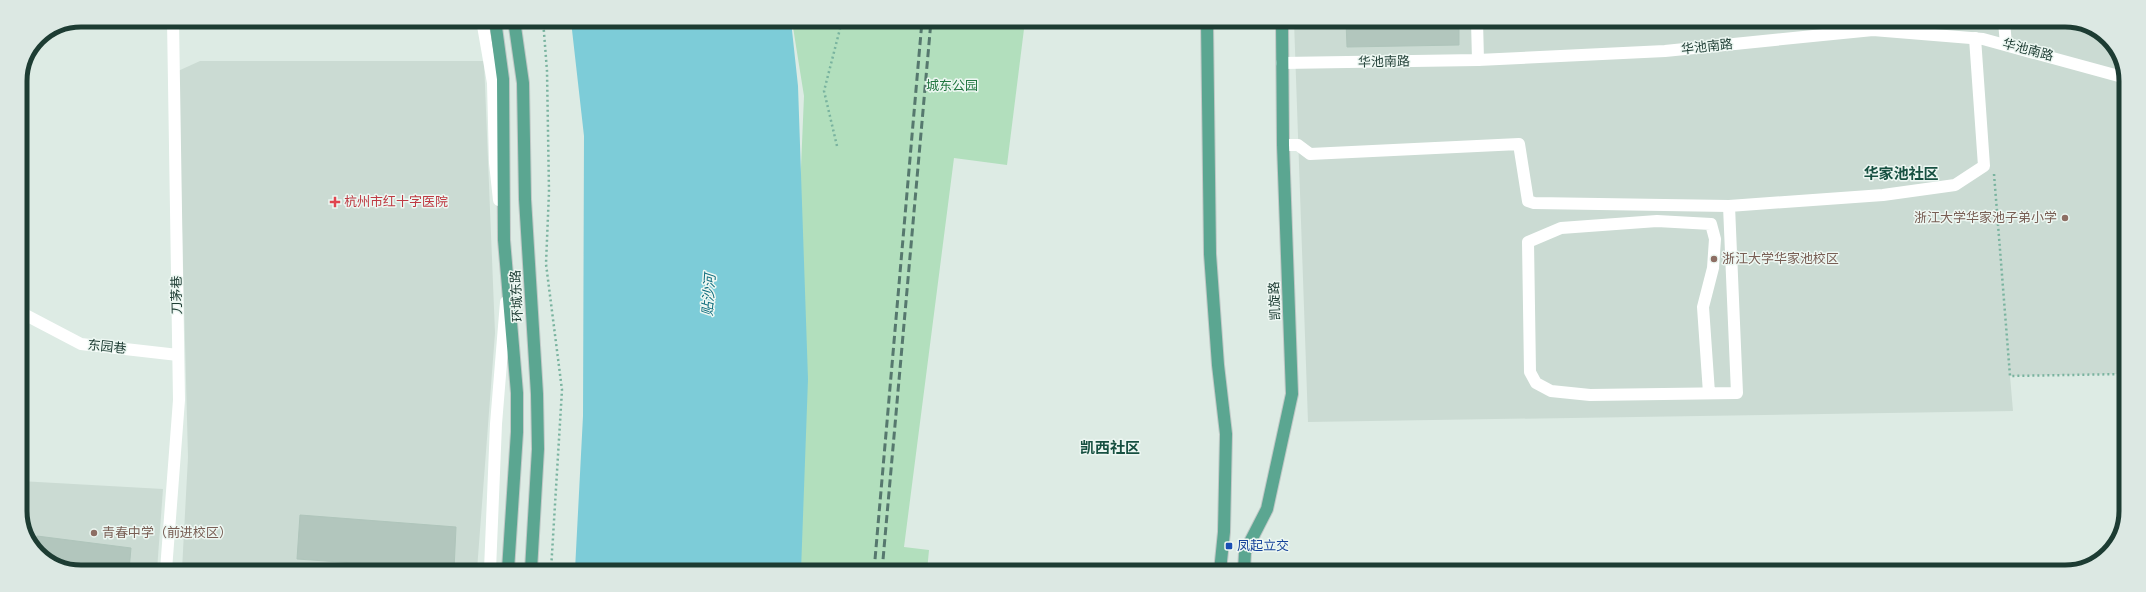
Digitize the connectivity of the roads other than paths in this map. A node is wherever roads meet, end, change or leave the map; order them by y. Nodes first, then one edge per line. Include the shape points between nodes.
1 (173, 27) edge
2 (483, 27) edge
3 (496, 27) edge
4 (515, 27) edge
5 (1207, 27) edge
6 (1282, 27) edge
7 (1477, 27) edge
8 (2004, 27) edge
9 (1975, 38) junction
10 (2006, 44) junction
11 (1478, 60) junction
12 (1282, 63) junction
13 (2119, 76) edge
14 (1284, 145) junction
15 (1729, 206) junction
16 (508, 278) junction
17 (27, 316) edge
18 (178, 355) junction
19 (1709, 393) junction
20 (166, 565) edge
21 (490, 565) edge
22 (508, 565) edge
23 (531, 565) edge
24 (1221, 565) edge
25 (1244, 565) edge

1 - 18 street, 刀茅巷
2 - 16 street, 环城东路 via 493,83 495,163
3 - 16 main road, 环城东路 via 503,79 504,240
4 - 23 main road, 环城东路 via 524,83 525,199 537,394 538,449
5 - 24 main road via 1210,254 1226,434 1224,532
6 - 12 main road, 凯旋路
7 - 11 street
8 - 10 street
9 - 10 street, 华池南路
9 - 11 street, 华池南路 via 1873,30 1665,51
9 - 15 street via 1984,166 1955,186 1883,195
10 - 13 street, 华池南路
11 - 12 street, 华池南路
12 - 14 main road, 凯旋路
14 - 15 street via 1298,145 1310,154 1519,144 1528,201 1534,203
14 - 25 main road, 凯旋路 via 1292,394 1267,508 1245,552
15 - 19 street via 1737,393
16 - 21 street, 环城东路 via 496,424
16 - 22 main road, 环城东路 via 517,394
17 - 18 street, 东园巷 via 81,344
18 - 20 street, 刀茅巷 via 179,400
19 - 19 street via 1703,307 1713,268 1715,239 1712,224 1657,221 1561,228 1528,242 1530,372 1536,383 1551,391 1590,395

